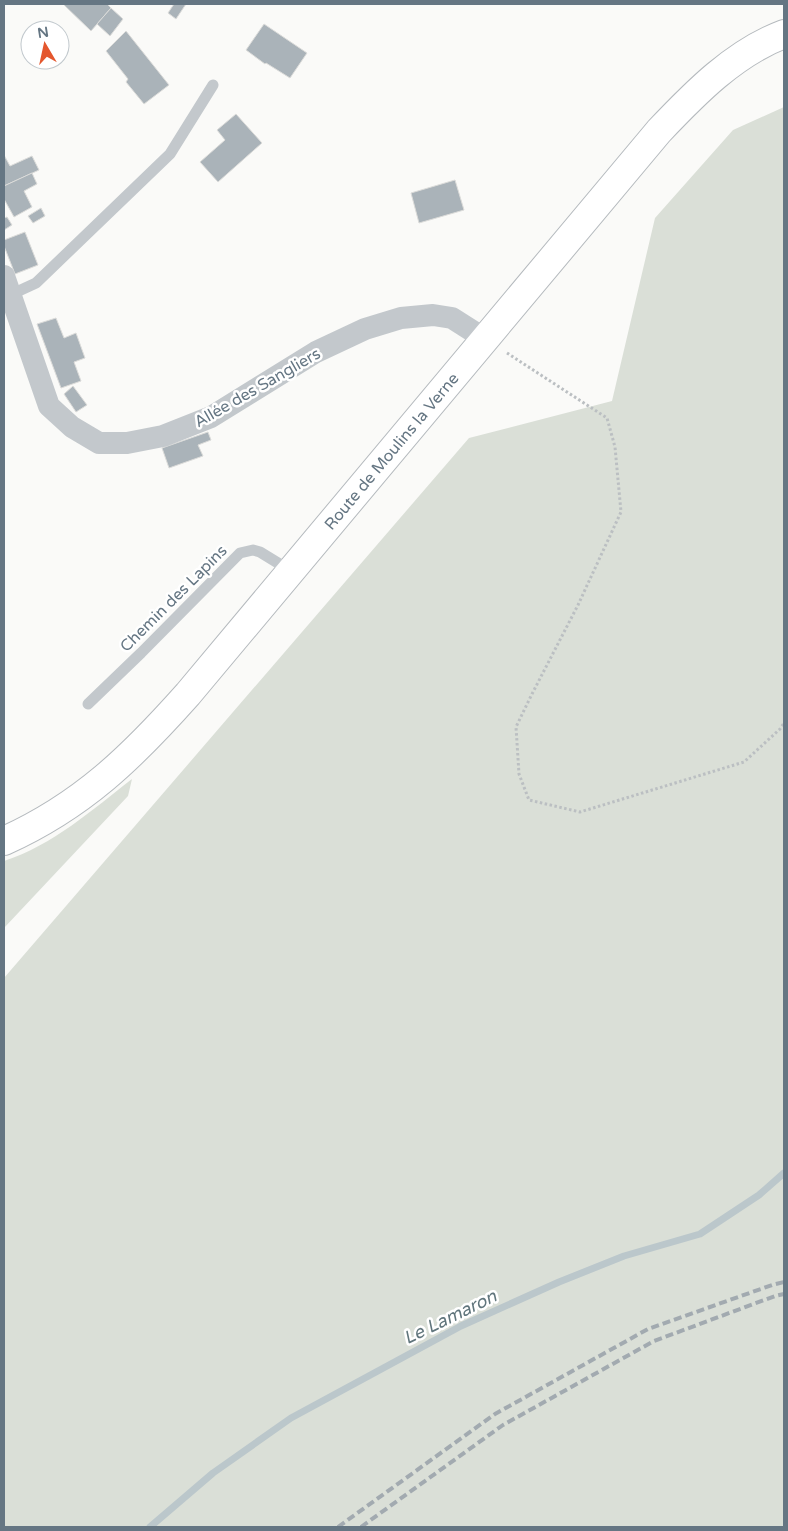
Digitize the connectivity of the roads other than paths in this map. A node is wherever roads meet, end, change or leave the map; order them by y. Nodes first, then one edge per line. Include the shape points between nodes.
1 (774, 39) edge
2 (213, 86) dead end
3 (7, 286) edge
4 (485, 339) junction
5 (291, 571) junction
6 (88, 704) dead end
7 (4, 841) edge

1 - 4 main road, Route de Moulins la Verne via 722,70 672,117
2 - 3 lane via 170,154 36,283
3 - 4 street, Allée des Sangliers via 49,406 72,427 99,443 127,443 163,436 203,420 316,352 365,329 401,318 433,315 452,318
4 - 5 main road, Route de Moulins la Verne
5 - 6 lane, Chemin des Lapins via 260,552 240,553
5 - 7 main road, Route de Moulins la Verne via 188,694 130,756 66,808

